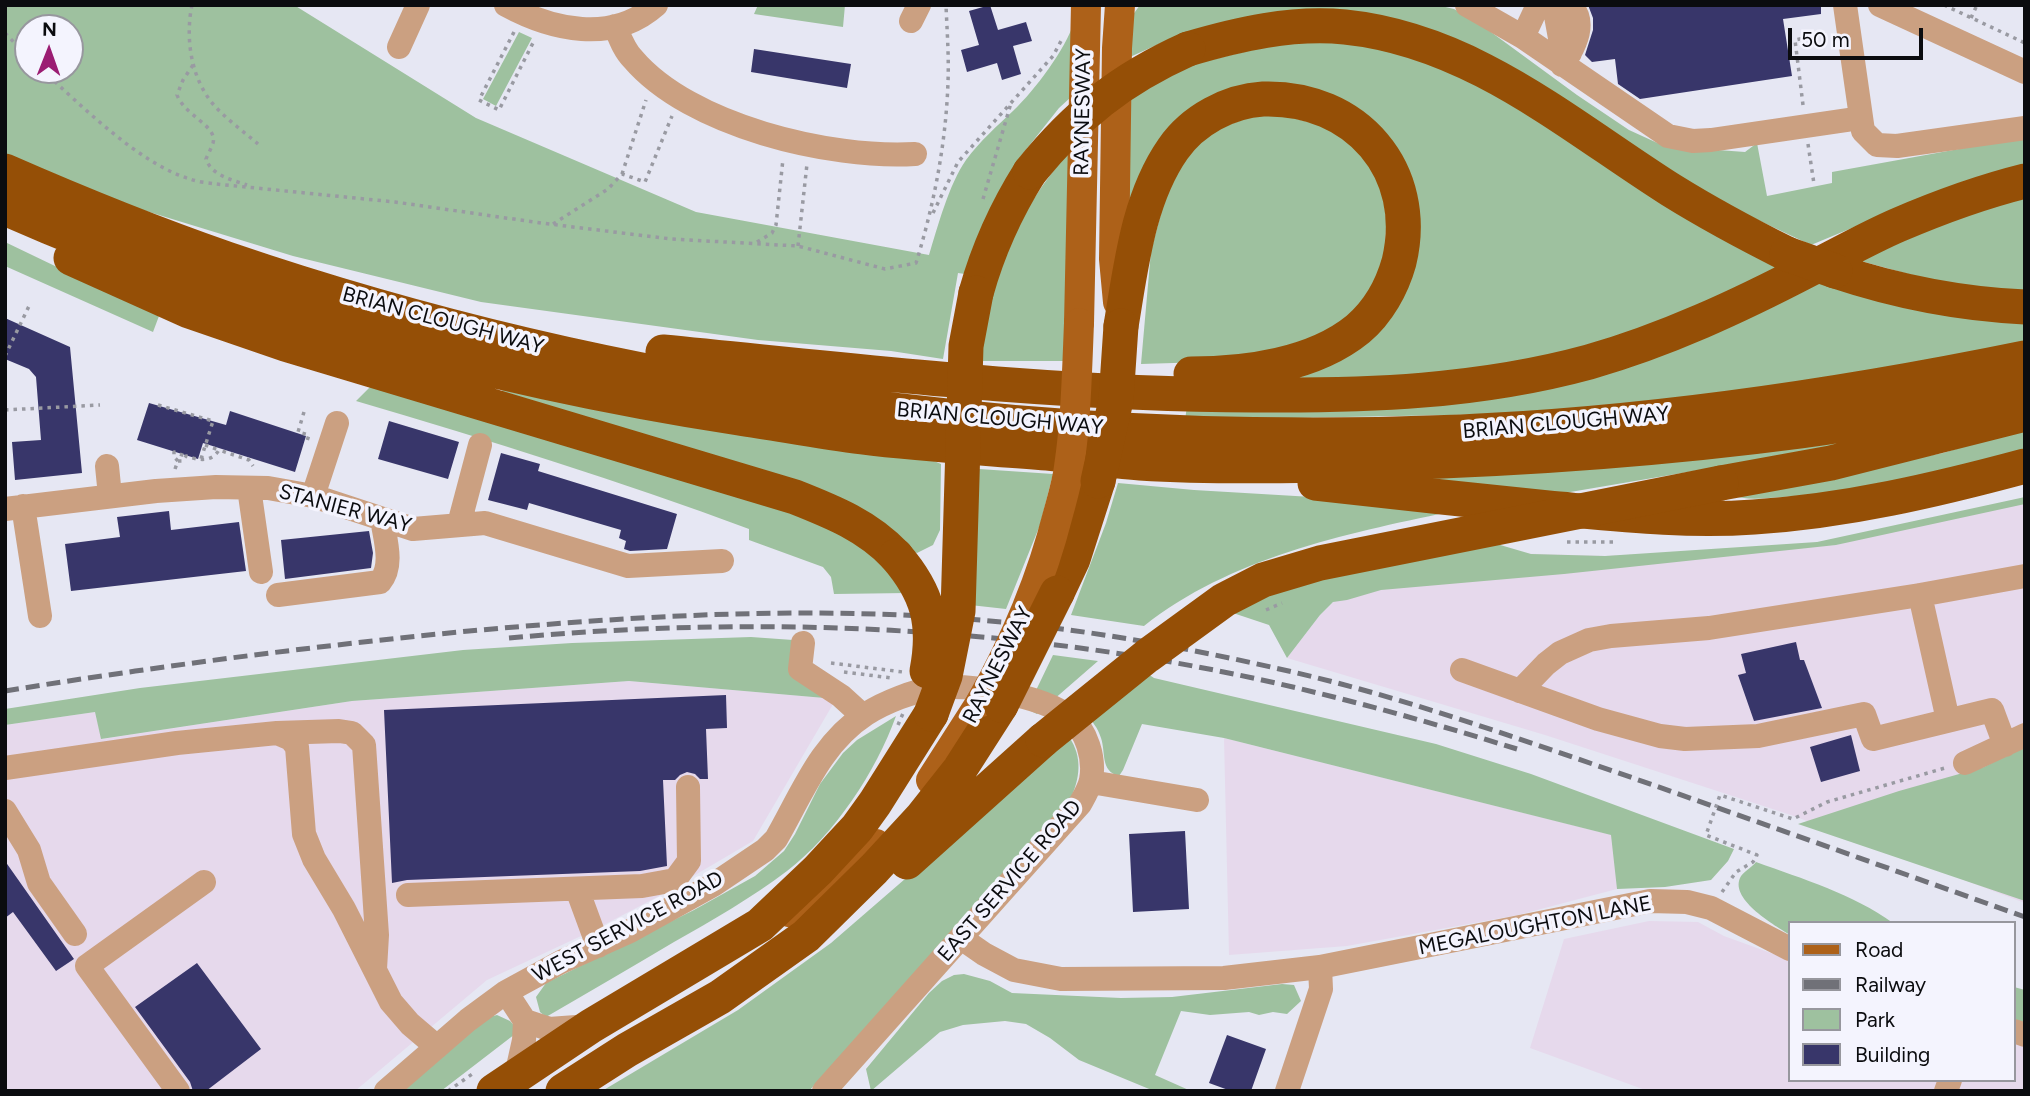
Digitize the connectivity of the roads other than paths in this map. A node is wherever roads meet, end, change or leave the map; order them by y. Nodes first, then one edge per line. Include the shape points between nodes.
1 (418, 5) edge
2 (656, 5) edge
3 (1086, 5) edge
4 (1120, 5) edge
5 (1538, 5) edge
6 (1556, 5) edge
7 (1570, 5) edge
8 (1845, 5) edge
9 (1880, 5) edge
10 (1483, 9) edge
11 (524, 14) edge
12 (615, 26) junction
13 (1523, 37) junction
14 (399, 47) dead end
15 (1566, 59) junction
16 (2025, 72) edge
17 (1861, 118) junction
18 (2025, 128) edge
19 (915, 154) dead end
20 (5, 171) edge
21 (2025, 181) edge
22 (5, 208) edge
23 (5, 222) edge
24 (2025, 307) edge
25 (1121, 326) junction
26 (499, 339) junction
27 (2025, 358) edge
28 (1020, 385) junction
29 (2025, 390) edge
30 (2025, 414) edge
31 (337, 423) dead end
32 (480, 445) dead end
33 (1142, 463) junction
34 (107, 466) dead end
35 (2025, 466) edge
36 (254, 474) junction
37 (110, 496) junction
38 (313, 496) junction
39 (14, 507) edge
40 (382, 519) junction
41 (459, 524) junction
42 (722, 561) dead end
43 (261, 572) dead end
44 (2025, 576) edge
45 (278, 595) dead end
46 (1920, 595) junction
47 (40, 616) dead end
48 (803, 643) dead end
49 (1462, 670) dead end
50 (1520, 691) junction
51 (992, 699) junction
52 (863, 716) junction
53 (915, 719) junction
54 (1948, 720) junction
55 (277, 733) junction
56 (2015, 740) edge
57 (1965, 763) road end
58 (5, 768) edge
59 (1091, 782) junction
60 (688, 787) dead end
61 (1197, 800) dead end
62 (5, 811) edge
63 (204, 882) dead end
64 (578, 888) junction
65 (408, 895) dead end
66 (760, 925) junction
67 (75, 933) dead end
68 (806, 936) junction
69 (961, 938) junction
70 (598, 946) junction
71 (1788, 948) edge
72 (1320, 967) junction
73 (375, 971) junction
74 (506, 992) junction
75 (525, 1021) junction
76 (591, 1026) junction
77 (437, 1047) junction
78 (505, 1083) edge
79 (828, 1089) edge
80 (178, 1091) edge
81 (386, 1091) edge
82 (564, 1091) edge
83 (1287, 1091) edge

1 - 14 street
2 - 12 street
3 - 51 main road, RAYNESWAY, bridge via 1079,323 1069,469 1030,605
4 - 25 main road, RAYNESWAY via 1114,259
5 - 13 street
6 - 15 street
7 - 15 street via 1576,11 1579,33
8 - 17 street
9 - 16 street
10 - 13 street
11 - 12 street via 579,30
12 - 19 street via 627,51 653,78 721,119 797,142 890,155
13 - 15 street
15 - 17 street via 1659,130 1683,140
17 - 18 street via 1866,136 1885,147
20 - 26 highway, BRIAN CLOUGH WAY via 227,259
21 - 28 highway via 1898,225 1666,336 1539,374 1471,386 1359,394 1206,396
22 - 33 highway, BRIAN CLOUGH WAY via 165,273 288,315 590,392 861,437
23 - 53 highway, bridge via 90,269 189,311 795,497 855,522 896,556 919,587 930,616 932,640
24 - 53 highway, bridge via 1925,296 1787,254 1670,189 1523,91 1418,43 1345,27 1308,26 1243,33 1188,49 1107,94 1049,149 1030,172 996,233 976,293 966,358 958,611 945,676
25 - 28 highway via 1148,200 1172,150 1204,119 1253,100 1314,104 1355,126 1390,168 1403,206 1397,269 1371,317 1342,340 1313,354 1251,370
25 - 51 highway, RAYNESWAY, bridge via 1116,400 1073,559 1051,607
26 - 27 highway, BRIAN CLOUGH WAY via 689,378 902,412 1051,426 1320,434 1462,432 1591,423 1866,389
26 - 28 highway
29 - 33 highway, BRIAN CLOUGH WAY via 1804,431 1586,453 1305,466
30 - 68 highway, bridge via 1831,463 1320,563 1263,580 1224,600 1128,670 875,890
31 - 38 street
32 - 41 street
33 - 35 highway via 1515,505 1699,519 1859,505
34 - 37 street
36 - 37 street, STANIER WAY via 216,487
36 - 38 street, STANIER WAY
36 - 43 street
37 - 39 street, STANIER WAY
38 - 40 street, STANIER WAY
39 - 47 street
40 - 41 street, STANIER WAY via 413,528
40 - 45 street via 387,565 380,582
41 - 42 street, STANIER WAY via 485,523 628,566
44 - 46 street
46 - 50 street via 1709,628 1589,640 1560,653
46 - 54 street
48 - 52 street via 800,669
49 - 50 street
50 - 54 street via 1598,719 1685,739 1758,736 1864,714 1873,739
51 - 53 street, WEST SERVICE ROAD via 960,687 934,688
51 - 59 street, EAST SERVICE ROAD via 1049,706 1068,716 1087,743
51 - 66 main road, RAYNESWAY via 920,795 868,852 810,900
51 - 68 highway, RAYNESWAY via 960,769 922,817
52 - 53 street, WEST SERVICE ROAD
52 - 70 street, WEST SERVICE ROAD via 828,747 776,839 765,850 713,885
53 - 66 highway via 875,803 857,828
54 - 56 street via 1992,710
55 - 58 street
55 - 73 street via 297,747 304,834 314,859
55 - 73 street via 339,731 352,733 364,745 377,935
56 - 57 street
59 - 61 street
59 - 69 street, EAST SERVICE ROAD via 1069,819
60 - 64 street via 689,861 675,880
62 - 67 street via 29,850 40,883
63 - 80 street via 87,966
64 - 65 street
64 - 70 street
66 - 76 highway, RAYNESWAY
68 - 82 highway, RAYNESWAY via 720,997
69 - 72 street, MEGALOUGHTON LANE via 1014,970 1062,979 1224,978
69 - 79 street, EAST SERVICE ROAD
70 - 74 street, WEST SERVICE ROAD
71 - 72 street, MEGALOUGHTON LANE via 1711,908 1650,901
72 - 83 street via 1321,989
73 - 77 street via 391,1002
74 - 75 street
74 - 77 street, WEST SERVICE ROAD
75 - 76 street via 549,1029
75 - 78 street via 524,1041
76 - 78 highway, RAYNESWAY
77 - 81 street, WEST SERVICE ROAD

